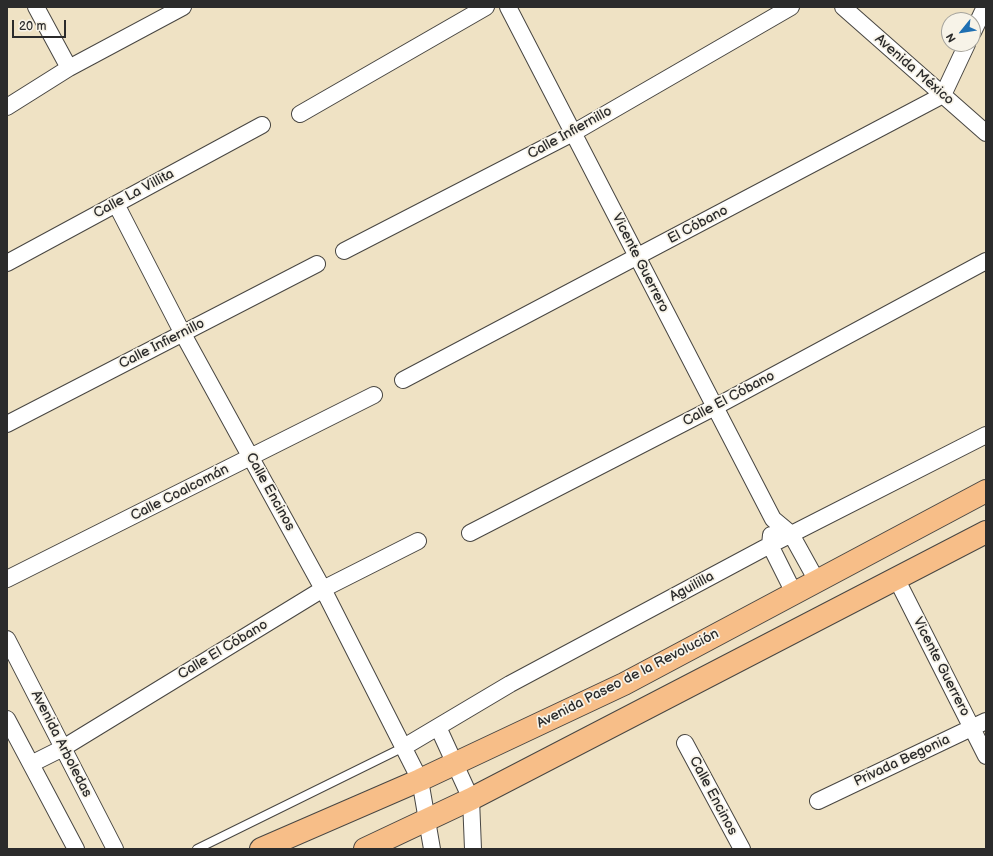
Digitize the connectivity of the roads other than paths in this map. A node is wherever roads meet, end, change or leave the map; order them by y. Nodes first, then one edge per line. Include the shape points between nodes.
1 (36, 7) edge
2 (183, 7) edge
3 (486, 7) edge
4 (508, 7) edge
5 (791, 7) edge
6 (843, 7) edge
7 (963, 52) edge
8 (70, 68) junction
9 (943, 95) junction
10 (7, 107) edge
11 (300, 114) dead end
12 (262, 126) dead end
13 (573, 133) junction
14 (986, 133) edge
15 (116, 204) junction
16 (344, 251) dead end
17 (637, 257) junction
18 (986, 261) edge
19 (7, 263) edge
20 (317, 264) dead end
21 (183, 334) junction
22 (403, 380) dead end
23 (374, 395) dead end
24 (715, 407) junction
25 (7, 424) edge
26 (986, 435) edge
27 (251, 458) junction
28 (986, 491) edge
29 (773, 519) junction
30 (986, 532) edge
31 (470, 533) dead end
32 (791, 534) junction
33 (418, 542) dead end
34 (770, 545) junction
35 (896, 578) junction
36 (7, 579) edge
37 (817, 581) junction
38 (323, 588) junction
39 (787, 597) junction
40 (796, 630) junction
41 (7, 639) edge
42 (7, 718) edge
43 (986, 720) edge
44 (438, 727) junction
45 (972, 728) junction
46 (685, 743) dead end
47 (404, 747) junction
48 (63, 748) junction
49 (986, 756) edge
50 (31, 764) junction
51 (455, 764) junction
52 (420, 780) junction
53 (471, 799) junction
54 (818, 801) dead end
55 (427, 821) junction
56 (76, 849) edge
57 (115, 849) edge
58 (197, 849) edge
59 (261, 849) edge
60 (365, 849) edge
61 (432, 849) edge
62 (473, 849) edge
63 (742, 849) edge

1 - 8 street
2 - 8 street
3 - 11 street
4 - 13 street, Vicente Guerrero
5 - 13 street, Calle Infiernillo
6 - 9 street, Avenida México
7 - 9 street
8 - 10 street
9 - 14 street, Avenida México
9 - 17 street, El Cóbano
12 - 15 street, Calle La Villita
13 - 16 street, Calle Infiernillo
13 - 17 street, Vicente Guerrero
15 - 19 street, Calle La Villita
15 - 21 street, Calle Encinos
17 - 22 street, El Cóbano
17 - 24 street, Vicente Guerrero
18 - 24 street, Calle El Cóbano
20 - 21 street, Calle Infiernillo
21 - 25 street, Calle Infiernillo
21 - 27 street, Calle Encinos
23 - 27 street, Calle Coalcomán
24 - 29 street, Vicente Guerrero
24 - 31 street, Calle El Cóbano
26 - 32 street, Aguililla
27 - 36 street, Calle Coalcomán
27 - 38 street, Calle Encinos
28 - 37 main road, Avenida Paseo de la Revolución
29 - 32 street, Vicente Guerrero
29 - 34 street
30 - 35 main road
32 - 34 street, Aguililla
32 - 37 street, Vicente Guerrero
33 - 38 street, Calle El Cóbano
34 - 39 street
34 - 44 street, Aguililla via 510,684
35 - 40 main road
35 - 45 street, Vicente Guerrero
37 - 39 main road, Avenida Paseo de la Revolución
38 - 47 street, Calle Encinos
38 - 48 street, Calle El Cóbano
39 - 40 main road
39 - 51 main road, Avenida Paseo de la Revolución via 624,684
40 - 53 main road
41 - 48 street, Avenida Arboledas
42 - 50 street
43 - 45 street, Privada Begonia
44 - 47 street, Aguililla
44 - 51 street
45 - 49 street, Vicente Guerrero
45 - 54 street, Privada Begonia
46 - 63 street, Calle Encinos
47 - 52 street, Calle Encinos
47 - 58 lane
48 - 50 street, Calle El Cóbano
48 - 57 street, Avenida Arboledas
50 - 56 street
51 - 52 main road, Avenida Paseo de la Revolución
51 - 53 street
52 - 55 street, Calle Encinos
52 - 59 main road, Avenida Paseo de la Revolución
53 - 55 main road
53 - 62 street
55 - 60 main road
55 - 61 street, Calle Encinos

